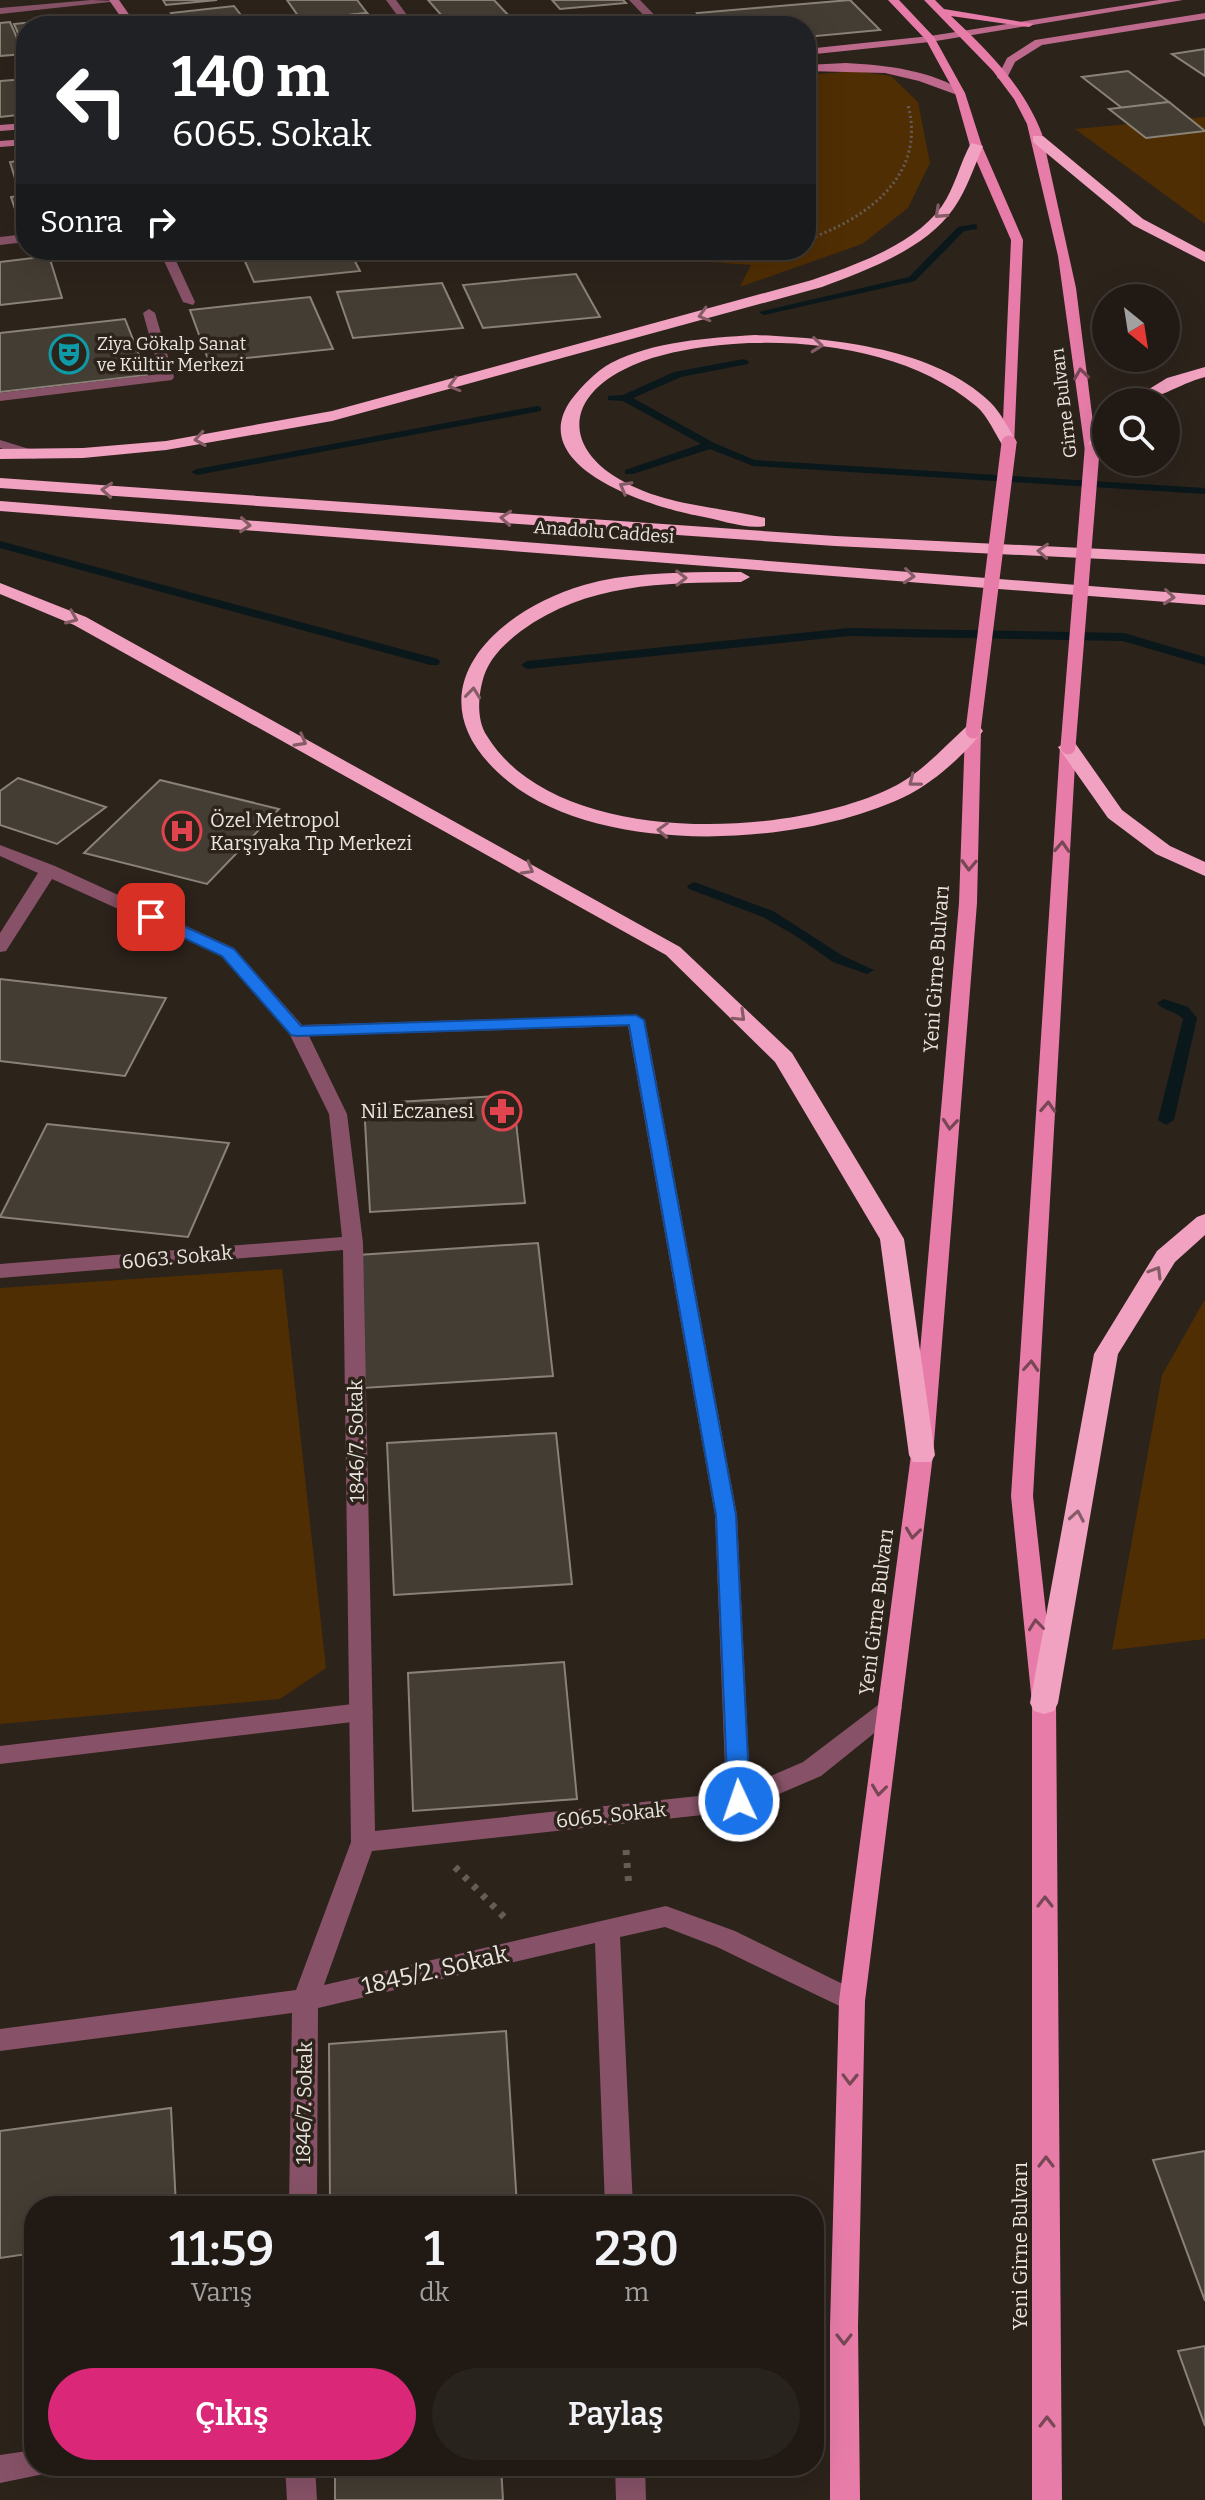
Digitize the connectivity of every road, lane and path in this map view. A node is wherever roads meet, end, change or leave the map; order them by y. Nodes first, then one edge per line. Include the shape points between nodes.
1 (114, 0) edge
2 (634, 0) edge
3 (893, 0) edge
4 (929, 0) edge
5 (1178, 0) edge
6 (0, 11) edge
7 (939, 11) junction
8 (650, 16) edge
9 (1205, 16) edge
10 (1029, 24) junction
11 (963, 33) junction
12 (930, 39) junction
13 (816, 51) edge
14 (816, 68) edge
15 (1002, 78) junction
16 (960, 93) junction
17 (906, 101) dead end
18 (1038, 139) junction
19 (976, 146) junction
20 (816, 236) edge
21 (1205, 258) edge
22 (170, 260) edge
23 (189, 302) dead end
24 (149, 313) dead end
25 (1205, 372) edge
26 (1161, 388) edge
27 (0, 397) edge
28 (1009, 443) junction
29 (0, 444) edge
30 (1092, 451) joint
31 (0, 454) edge
32 (34, 455) junction
33 (0, 483) edge
34 (0, 506) edge
35 (835, 541) junction
36 (1205, 559) edge
37 (832, 570) junction
38 (0, 588) edge
39 (1205, 600) edge
40 (973, 731) junction
41 (1068, 747) junction
42 (0, 850) edge
43 (49, 870) junction
44 (1205, 870) edge
45 (0, 947) edge
46 (297, 1031) junction
47 (1205, 1222) edge
48 (353, 1243) junction
49 (0, 1271) edge
50 (922, 1455) junction
51 (1044, 1703) junction
52 (890, 1708) junction
53 (361, 1712) junction
54 (0, 1755) edge
55 (739, 1801) junction
56 (622, 1814) junction
57 (424, 1835) junction
58 (363, 1842) junction
59 (620, 1927) junction
60 (534, 1947) junction
61 (305, 2000) junction
62 (852, 2001) junction
63 (0, 2040) edge
64 (303, 2196) edge
65 (619, 2196) edge
66 (24, 2465) edge
67 (0, 2469) edge
68 (301, 2476) edge
69 (630, 2476) edge
70 (302, 2500) edge
71 (631, 2500) edge
72 (845, 2500) edge
73 (1047, 2500) edge

1 - 6 street
2 - 8 street
3 - 12 main road
4 - 7 main road, Girne Bulvarı
5 - 10 main road
7 - 10 main road
7 - 11 main road, Girne Bulvarı
9 - 15 main road via 1039,42 1011,60
10 - 11 main road
11 - 12 main road
11 - 15 main road, Girne Bulvarı
12 - 13 main road
12 - 16 main road
14 - 16 main road via 881,68
15 - 18 main road, Girne Bulvarı via 1028,113
16 - 19 main road
17 - 20 path via 915,139 894,182 854,220
18 - 21 highway via 1138,222
30 -> 18 main road, Girne Bulvarı via 1066,255
19 - 28 main road via 1017,240
19 -> 32 highway via 948,208 900,246 830,279 308,421 172,444
22 - 23 street
24 - 27 street via 167,377
25 - 26 highway
35 -> 28 highway via 747,519 672,508 627,490 585,461 568,432 572,407 619,366 678,348 744,339 820,344 890,356 939,376 983,404
28 - 40 main road, Yeni Girne Bulvarı, bridge
29 - 32 street
30 - 41 main road, Girne Bulvarı, bridge
31 - 32 highway
35 -> 33 highway, Anadolu Caddesi
34 -> 37 highway, Anadolu Caddesi
36 -> 35 highway, Anadolu Caddesi
37 -> 39 highway, Anadolu Caddesi
40 -> 37 highway via 905,789 796,825 718,832 650,830 565,805 512,776 479,741 471,721 472,684 481,656 524,618 568,595 615,582 779,577
38 -> 50 highway via 80,621 673,951 784,1058 892,1239
40 -> 50 main road, Yeni Girne Bulvarı via 968,903
41 - 44 highway via 1115,814 1163,850
51 -> 41 main road, Yeni Girne Bulvarı via 1022,1496
42 - 43 street, 1846/7. Sokak
43 - 45 street
43 - 46 street, 1846/7. Sokak via 228,952
46 - 48 street, 1846/7. Sokak via 338,1114
46 - 55 street via 636,1020 726,1515
51 -> 47 highway via 1106,1354 1166,1257
48 - 49 street, 6063. Sokak
48 - 53 street, 1846/7. Sokak
50 -> 52 main road, Yeni Girne Bulvarı
73 -> 51 main road, Yeni Girne Bulvarı
52 - 55 street, 6065. Sokak via 812,1769
52 -> 62 main road, Yeni Girne Bulvarı
53 - 54 street
53 - 58 street, 1846/7. Sokak
55 - 56 street, 6065. Sokak
56 - 57 street, 6065. Sokak
56 - 59 path
57 - 58 street, 6065. Sokak
57 - 60 path
58 - 61 street, 1846/7. Sokak
59 - 60 street, 1845/2. Sokak
59 - 62 street, 1845/2. Sokak via 666,1916 726,1939
59 - 65 street
60 - 61 street, 1845/2. Sokak
61 - 63 street, 1845/2. Sokak
61 - 64 street, 1846/7. Sokak
62 -> 72 main road, Yeni Girne Bulvarı
66 - 67 street
68 - 70 street
69 - 71 street

